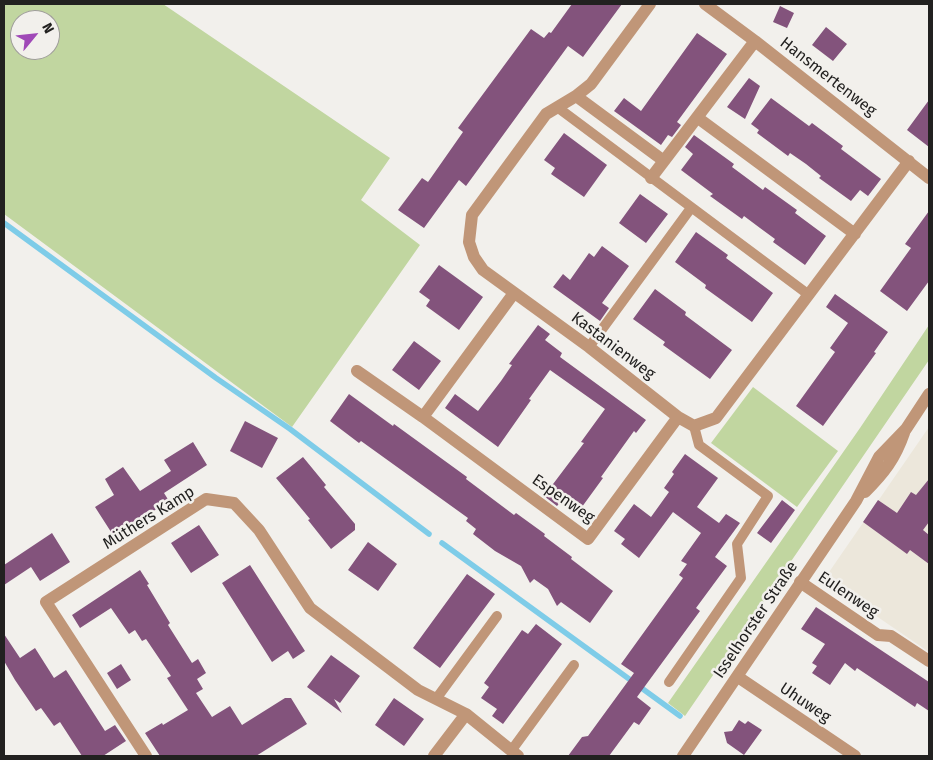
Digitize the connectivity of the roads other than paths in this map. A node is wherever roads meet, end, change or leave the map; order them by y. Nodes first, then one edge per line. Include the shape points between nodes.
1 (650, 4) edge
2 (705, 4) edge
3 (755, 41) junction
4 (576, 96) junction
5 (557, 107) junction
6 (698, 118) junction
7 (909, 161) junction
8 (664, 162) junction
9 (651, 178) junction
10 (929, 178) edge
11 (691, 208) junction
12 (854, 234) junction
13 (514, 293) junction
14 (809, 295) junction
15 (589, 347) junction
16 (357, 371) dead end
17 (929, 394) edge
18 (678, 417) junction
19 (423, 418) junction
20 (694, 426) junction
21 (800, 582) junction
22 (497, 616) dead end
23 (929, 661) edge
24 (574, 665) dead end
25 (738, 677) junction
26 (669, 682) dead end
27 (436, 699) junction
28 (466, 714) junction
29 (515, 754) edge
30 (146, 756) edge
31 (434, 756) edge
32 (684, 756) edge
33 (855, 756) edge

1 - 4 street, Kastanienweg via 591,84
2 - 3 street, Hansmertenweg
3 - 6 street
3 - 7 street, Hansmertenweg
4 - 5 street, Kastanienweg
4 - 8 street
5 - 9 lane
5 - 13 street, Kastanienweg via 546,114 472,215 469,242 474,257 483,270
6 - 8 street
6 - 12 street
7 - 10 street, Hansmertenweg
7 - 12 street
8 - 9 street
9 - 11 lane
11 - 14 lane
11 - 15 lane
12 - 14 street
13 - 15 street, Kastanienweg
13 - 19 street
14 - 20 street via 716,418
15 - 18 street, Kastanienweg
16 - 19 street, Espenweg
17 - 21 street, Isselhorster Straße via 906,429 889,465 856,501
18 - 19 street, Espenweg via 588,539
18 - 20 street, Kastanienweg
20 - 26 lane via 699,445 768,496 736,544 741,578
21 - 23 street, Eulenweg via 878,635 891,636
21 - 25 street, Isselhorster Straße
22 - 27 lane
24 - 29 lane
25 - 32 street, Isselhorster Straße
25 - 33 street, Uhuweg
27 - 28 street, Müthers Kamp
27 - 30 street, Müthers Kamp via 418,690 310,608 259,530 234,503 206,499 46,602
28 - 29 street, Müthers Kamp
28 - 31 street

